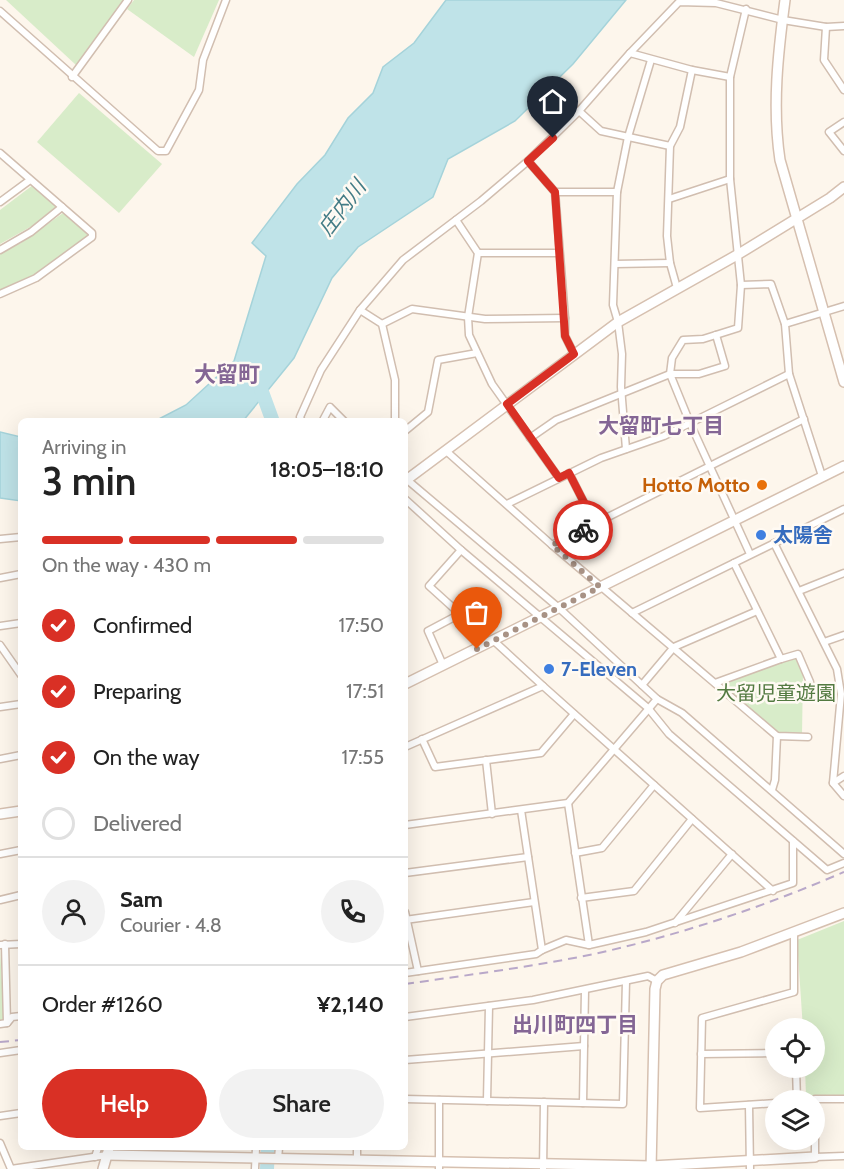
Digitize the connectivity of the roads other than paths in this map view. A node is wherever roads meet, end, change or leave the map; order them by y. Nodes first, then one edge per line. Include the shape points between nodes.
1 (128, 0) edge
2 (226, 0) edge
3 (785, 0) edge
4 (716, 1) edge
5 (746, 9) junction
6 (0, 11) edge
7 (783, 20) junction
8 (844, 26) edge
9 (826, 27) junction
10 (630, 53) junction
11 (651, 60) junction
12 (692, 70) junction
13 (72, 76) junction
14 (730, 76) junction
15 (844, 90) edge
16 (579, 111) junction
17 (844, 122) edge
18 (628, 137) junction
19 (670, 146) junction
20 (844, 151) edge
21 (0, 153) edge
22 (528, 161) junction
23 (730, 179) junction
24 (30, 180) junction
25 (844, 187) edge
26 (555, 192) junction
27 (617, 192) junction
28 (669, 199) junction
29 (0, 202) edge
30 (62, 207) junction
31 (796, 219) junction
32 (456, 220) junction
33 (0, 250) edge
34 (478, 253) junction
35 (559, 253) junction
36 (737, 255) junction
37 (670, 262) junction
38 (615, 264) junction
39 (741, 285) junction
40 (677, 288) junction
41 (0, 294) edge
42 (844, 306) edge
43 (360, 310) junction
44 (824, 312) junction
45 (468, 317) junction
46 (565, 318) junction
47 (618, 322) junction
48 (382, 324) junction
49 (785, 324) junction
50 (716, 335) junction
51 (477, 353) junction
52 (574, 354) junction
53 (670, 374) junction
54 (789, 374) junction
55 (844, 382) edge
56 (621, 393) junction
57 (507, 404) junction
58 (300, 418) edge
59 (324, 418) edge
60 (341, 418) edge
61 (395, 418) edge
62 (804, 419) junction
63 (690, 423) junction
64 (408, 428) edge
65 (530, 438) junction
66 (626, 449) junction
67 (445, 450) junction
68 (710, 466) junction
69 (844, 466) edge
70 (569, 473) junction
71 (822, 476) junction
72 (408, 478) edge
73 (559, 478) junction
74 (408, 481) edge
75 (408, 502) edge
76 (507, 504) junction
77 (844, 509) edge
78 (735, 520) junction
79 (595, 524) junction
80 (18, 537) edge
81 (0, 539) edge
82 (774, 543) junction
83 (552, 545) junction
84 (461, 550) junction
85 (750, 554) junction
86 (734, 562) junction
87 (844, 573) edge
88 (18, 575) edge
89 (0, 578) edge
90 (600, 587) junction
91 (799, 591) junction
92 (559, 608) junction
93 (757, 611) junction
94 (632, 613) junction
95 (540, 618) junction
96 (18, 623) edge
97 (0, 626) edge
98 (844, 635) edge
99 (494, 641) junction
100 (825, 642) junction
101 (0, 645) edge
102 (674, 647) junction
103 (781, 659) junction
104 (443, 665) junction
105 (18, 671) edge
106 (408, 682) edge
107 (810, 682) dead end
108 (715, 683) junction
109 (642, 685) junction
110 (543, 686) junction
111 (842, 686) edge
112 (657, 699) junction
113 (18, 704) edge
114 (0, 707) edge
115 (648, 708) junction
116 (574, 714) junction
117 (777, 736) junction
118 (808, 737) dead end
119 (422, 740) junction
120 (408, 746) edge
121 (614, 749) junction
122 (18, 756) edge
123 (0, 759) edge
124 (486, 760) junction
125 (844, 776) edge
126 (833, 783) junction
127 (654, 785) junction
128 (772, 790) junction
129 (844, 796) edge
130 (568, 803) junction
131 (521, 810) junction
132 (18, 811) edge
133 (0, 814) edge
134 (492, 814) junction
135 (692, 819) junction
136 (408, 825) edge
137 (793, 842) junction
138 (18, 851) edge
139 (575, 853) junction
140 (0, 854) edge
141 (732, 854) junction
142 (844, 854) edge
143 (528, 857) junction
144 (844, 863) edge
145 (408, 873) edge
146 (774, 891) junction
147 (18, 896) edge
148 (581, 898) junction
149 (0, 900) edge
150 (534, 902) junction
151 (844, 913) edge
152 (408, 917) edge
153 (674, 924) junction
154 (408, 926) edge
155 (794, 933) junction
156 (2, 944) edge
157 (18, 944) edge
158 (590, 945) junction
159 (542, 950) junction
160 (418, 971) junction
161 (408, 973) edge
162 (626, 981) junction
163 (657, 981) junction
164 (585, 990) junction
165 (489, 1006) junction
166 (18, 1016) edge
167 (408, 1017) edge
168 (3, 1023) edge
169 (584, 1046) junction
170 (18, 1050) edge
171 (0, 1053) edge
172 (765, 1053) edge
173 (488, 1054) junction
174 (701, 1054) junction
175 (408, 1060) edge
176 (408, 1099) edge
177 (844, 1099) edge
178 (439, 1100) junction
179 (487, 1101) junction
180 (544, 1102) junction
181 (583, 1103) junction
182 (765, 1104) edge
183 (749, 1105) junction
184 (18, 1113) edge
185 (0, 1116) edge
186 (0, 1143) edge
187 (97, 1150) edge
188 (256, 1150) edge
189 (279, 1150) edge
190 (357, 1150) edge
191 (112, 1151) edge
192 (95, 1156) junction
193 (844, 1156) edge
194 (815, 1157) junction
195 (255, 1158) junction
196 (278, 1158) junction
197 (357, 1160) junction
198 (439, 1165) edge
199 (750, 1165) edge
200 (543, 1167) edge
201 (651, 1168) edge
202 (11, 1169) edge
203 (103, 1169) edge
204 (255, 1169) edge

1 - 13 street
2 - 13 street via 203,60 199,90 166,151 158,151
3 - 7 street
4 - 5 street
4 - 10 street via 679,2
5 - 7 street
5 - 14 street
6 - 13 street
7 - 9 street
7 - 31 street via 775,102 776,136
8 - 9 street
9 - 15 street via 824,60
10 - 11 street
10 - 16 street
11 - 12 street
11 - 18 street
12 - 14 street
12 - 19 street via 680,127
14 - 23 street
16 - 18 street via 601,131
16 - 22 street
17 - 20 street via 829,132
18 - 19 street
18 - 27 street
19 - 28 street
21 - 24 street
22 - 26 street
22 - 32 street
23 - 28 street
23 - 36 street
24 - 29 street
24 - 30 street
25 - 31 street
26 - 27 street
26 - 35 street
27 - 38 street
28 - 37 street
30 - 33 street
30 - 41 street via 92,237 36,278
31 - 36 street
31 - 44 street
32 - 34 street
32 - 43 street via 403,260
34 - 35 street
34 - 45 street
35 - 46 street
36 - 39 street
36 - 40 street
37 - 38 street
37 - 40 street
38 - 47 street via 613,305
39 - 49 street via 771,284
39 - 50 street via 738,328
40 - 47 street
42 - 44 street
43 - 48 street
43 - 58 street via 321,370
44 - 49 street
44 - 55 street
45 - 46 street
45 - 48 street via 412,309
45 - 51 street via 469,335
46 - 52 street via 565,336
47 - 52 street
47 - 56 street
48 - 61 street via 395,380
49 - 54 street
50 - 53 street via 683,340 672,358
50 - 53 street via 725,366 699,374
51 - 57 street
51 - 64 street via 438,360 428,412
52 - 57 street
53 - 56 street
53 - 63 street
54 - 62 street
54 - 63 street
56 - 65 street via 556,420
56 - 66 street
57 - 65 street
57 - 67 street
59 - 60 street via 330,407
62 - 68 street
62 - 71 street
63 - 66 street
63 - 68 street
65 - 73 street
66 - 70 street
67 - 72 street
67 - 76 street
68 - 78 street
68 - 79 street
69 - 71 street
70 - 73 street
70 - 79 street
71 - 78 street
73 - 76 street
74 - 92 street
75 - 84 street
76 - 83 street
77 - 82 street
78 - 85 street
78 - 90 street
79 - 83 street
80 - 81 street
82 - 85 street
82 - 91 street
83 - 90 street
84 - 95 street
84 - 104 street via 429,586 460,614 428,631
85 - 86 street
86 - 93 street
86 - 94 street
87 - 91 street
88 - 89 street
90 - 92 street
90 - 94 street
91 - 100 street
92 - 95 street
92 - 109 street
93 - 102 street
93 - 103 street
94 - 102 street
95 - 99 street
95 - 115 street
96 - 97 street
98 - 100 street
99 - 104 street
99 - 110 street
100 - 111 street
101 - 105 street
102 - 108 street
102 - 109 street
103 - 107 street via 798,654
103 - 108 street
104 - 106 street
108 - 117 street
109 - 112 street
110 - 116 street
110 - 119 street
111 - 126 street
112 - 115 street
112 - 128 street via 682,713
113 - 114 street
115 - 121 street
115 - 137 street via 669,734
116 - 121 street
116 - 124 street via 541,753
117 - 118 street
117 - 128 street
119 - 120 street
119 - 124 street via 435,767
121 - 127 street
121 - 130 street
122 - 123 street
124 - 134 street
125 - 126 street
126 - 129 street
127 - 135 street
127 - 139 street via 602,849
128 - 142 street
130 - 131 street
130 - 139 street
131 - 134 street
131 - 143 street
132 - 133 street
134 - 136 street
135 - 141 street
135 - 148 street via 634,891
137 - 144 street via 827,870
137 - 146 street via 794,883
138 - 140 street
139 - 148 street
141 - 146 street
141 - 153 street
143 - 145 street
143 - 150 street
146 - 153 street
147 - 149 street
148 - 158 street
150 - 152 street
150 - 159 street
151 - 155 street
153 - 158 street
154 - 160 street
155 - 163 street via 663,975
155 - 174 street via 794,992 702,1018
156 - 157 street
156 - 168 street
158 - 159 street via 566,940
159 - 160 street
160 - 161 street
162 - 163 street via 648,976
162 - 164 street
162 - 181 street via 623,1104
163 - 201 street
164 - 165 street
164 - 169 street
165 - 167 street
165 - 173 street
166 - 168 street
169 - 173 street
169 - 181 street
170 - 171 street
172 - 174 street
173 - 175 street
173 - 179 street
174 - 183 street via 700,1108
176 - 178 street
177 - 194 street via 815,1099
178 - 179 street
178 - 198 street
179 - 180 street
180 - 181 street
180 - 200 street
182 - 183 street
183 - 199 street
184 - 185 street
186 - 202 street
187 - 192 street
188 - 195 street
189 - 196 street
190 - 197 street
191 - 192 street
191 - 195 street
191 - 203 street
192 - 202 street
193 - 194 street
194 - 199 street
195 - 196 street
195 - 204 street
196 - 197 street
197 - 198 street
198 - 200 street
199 - 201 street
200 - 201 street

